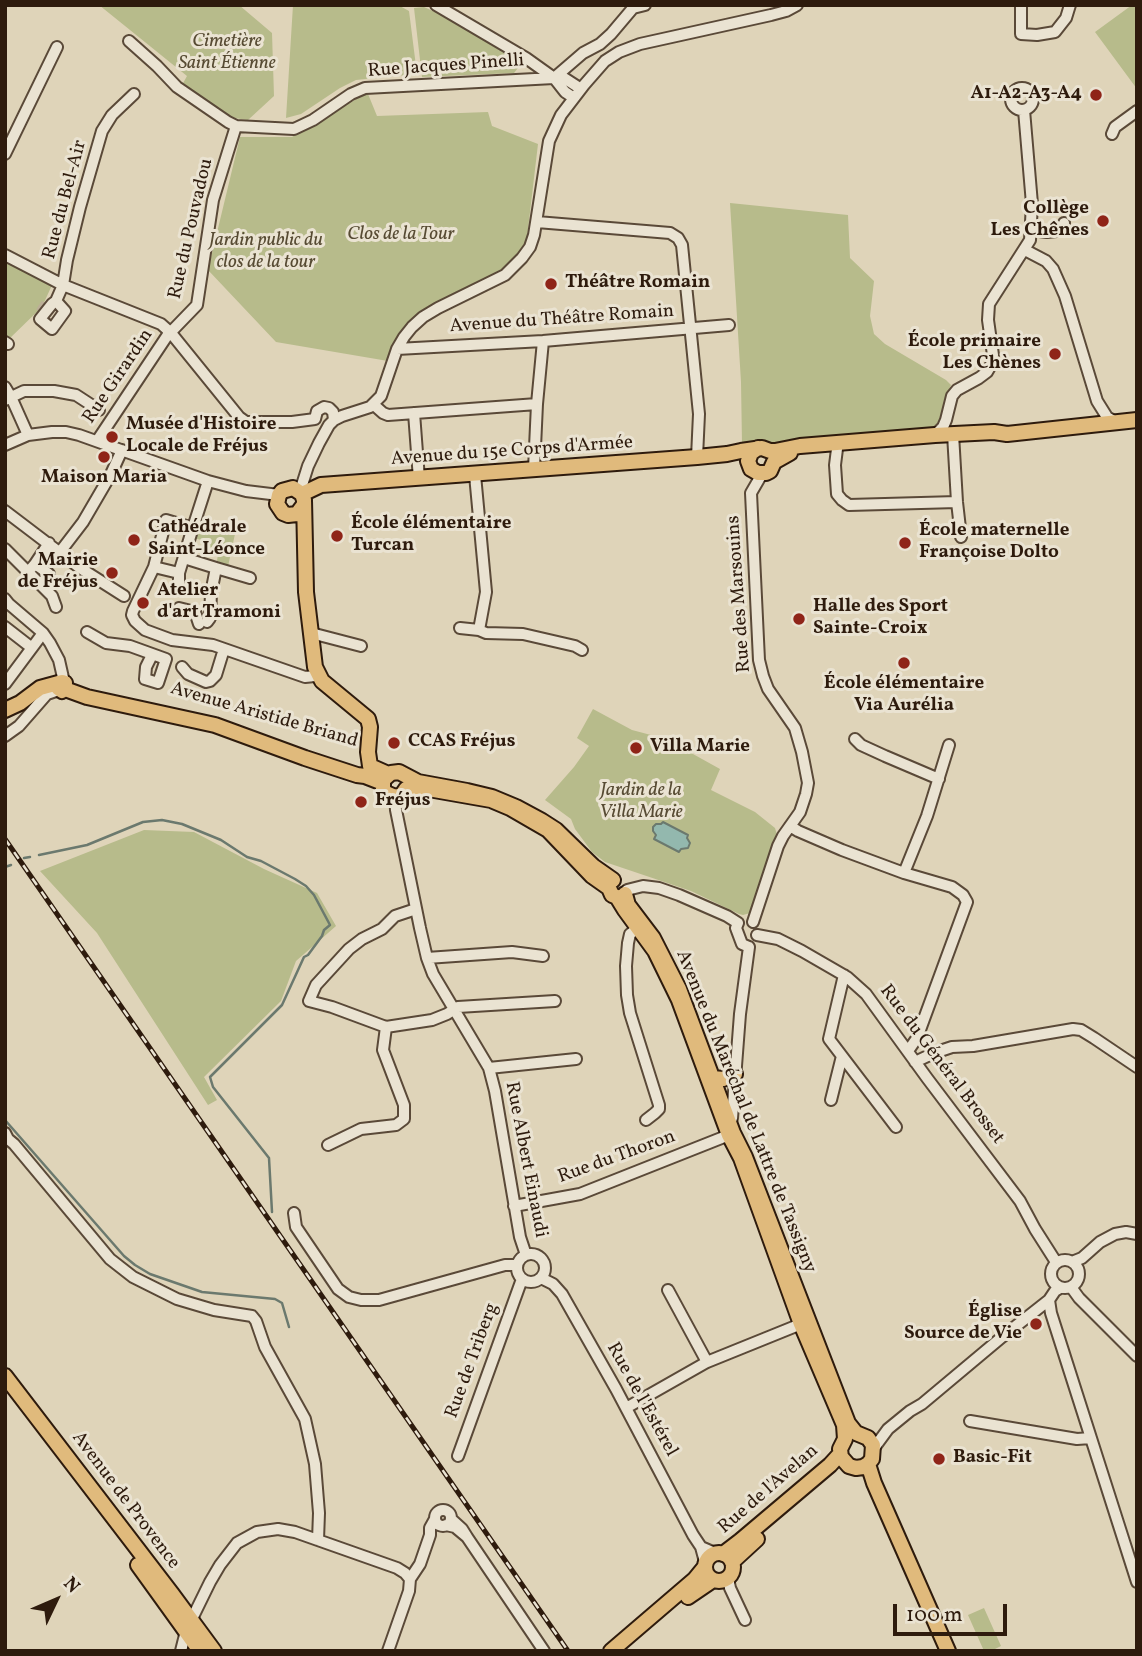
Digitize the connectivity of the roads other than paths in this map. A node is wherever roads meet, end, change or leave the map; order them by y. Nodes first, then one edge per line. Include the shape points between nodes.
1 (436, 5) edge
2 (645, 5) edge
3 (797, 5) edge
4 (1021, 5) edge
5 (1070, 5) edge
6 (129, 41) dead end
7 (57, 47) dead end
8 (526, 58) junction
9 (554, 78) junction
10 (526, 79) junction
11 (581, 89) junction
12 (134, 94) dead end
13 (574, 99) junction
14 (1024, 110) dead end
15 (1137, 111) edge
16 (236, 126) junction
17 (1112, 134) dead end
18 (5, 155) edge
19 (537, 222) junction
20 (1064, 223) dead end
21 (1031, 230) junction
22 (1025, 250) junction
23 (5, 255) edge
24 (63, 285) junction
25 (56, 302) dead end
26 (729, 325) dead end
27 (690, 328) junction
28 (171, 333) junction
29 (543, 341) junction
30 (397, 349) junction
31 (7, 395) edge
32 (537, 404) junction
33 (374, 405) junction
34 (99, 410) dead end
35 (414, 413) junction
36 (326, 420) junction
37 (1117, 422) junction
38 (1137, 423) edge
39 (1067, 429) junction
40 (27, 435) junction
41 (936, 435) junction
42 (953, 437) junction
43 (97, 441) junction
44 (5, 445) edge
45 (837, 449) junction
46 (122, 450) junction
47 (727, 454) junction
48 (767, 454) junction
49 (697, 457) junction
50 (748, 461) junction
51 (534, 469) junction
52 (762, 474) junction
53 (475, 475) junction
54 (419, 479) junction
55 (208, 481) junction
56 (311, 482) junction
57 (278, 495) junction
58 (300, 501) junction
59 (957, 502) junction
60 (5, 511) edge
61 (193, 528) junction
62 (961, 537) dead end
63 (49, 543) junction
64 (5, 549) edge
65 (60, 552) junction
66 (184, 558) junction
67 (154, 567) junction
68 (31, 568) junction
69 (216, 568) junction
70 (250, 578) dead end
71 (6, 604) edge
72 (56, 607) dead end
73 (179, 608) dead end
74 (134, 610) junction
75 (5, 627) edge
76 (460, 628) dead end
77 (479, 630) junction
78 (87, 632) dead end
79 (43, 633) junction
80 (311, 633) junction
81 (172, 640) junction
82 (361, 646) dead end
83 (32, 648) junction
84 (224, 649) junction
85 (582, 650) dead end
86 (152, 654) junction
87 (166, 659) junction
88 (182, 667) dead end
89 (9, 671) edge
90 (315, 676) junction
91 (5, 684) edge
92 (63, 686) junction
93 (5, 710) edge
94 (5, 736) edge
95 (855, 739) dead end
96 (949, 745) dead end
97 (365, 769) junction
98 (385, 779) junction
99 (939, 779) junction
100 (402, 788) junction
101 (790, 826) junction
102 (904, 873) junction
103 (616, 887) junction
104 (416, 909) junction
105 (753, 922) junction
106 (738, 923) junction
107 (638, 928) junction
108 (757, 934) junction
109 (749, 947) junction
110 (543, 956) dead end
111 (427, 958) junction
112 (844, 975) junction
113 (555, 1001) dead end
114 (453, 1010) junction
115 (386, 1027) junction
116 (908, 1051) junction
117 (842, 1056) junction
118 (576, 1059) dead end
119 (915, 1062) junction
120 (1137, 1067) edge
121 (489, 1068) junction
122 (735, 1074) junction
123 (713, 1078) junction
124 (831, 1100) dead end
125 (646, 1120) dead end
126 (896, 1127) dead end
127 (729, 1130) junction
128 (6, 1141) edge
129 (328, 1145) dead end
130 (514, 1206) junction
131 (294, 1213) dead end
132 (1137, 1234) edge
133 (526, 1255) junction
134 (1056, 1262) junction
135 (1072, 1262) junction
136 (517, 1265) junction
137 (541, 1278) junction
138 (522, 1279) junction
139 (1065, 1287) junction
140 (668, 1290) dead end
141 (1049, 1300) junction
142 (801, 1324) junction
143 (820, 1351) junction
144 (1137, 1356) edge
145 (707, 1362) junction
146 (5, 1376) edge
147 (5, 1391) edge
148 (626, 1408) junction
149 (970, 1421) dead end
150 (888, 1429) junction
151 (855, 1436) junction
152 (1091, 1438) junction
153 (874, 1448) junction
154 (457, 1456) dead end
155 (854, 1463) junction
156 (318, 1540) junction
157 (420, 1561) junction
158 (713, 1561) junction
159 (402, 1570) junction
160 (728, 1578) joint
161 (410, 1579) junction
162 (1137, 1582) edge
163 (745, 1620) dead end
164 (190, 1642) edge
165 (214, 1651) edge
166 (388, 1651) edge
167 (544, 1651) edge
168 (611, 1651) edge
169 (624, 1651) edge
170 (945, 1651) edge

1 - 8 street
2 - 9 street via 633,8 606,39
3 - 11 street via 619,52
4 - 5 street via 1021,34 1037,35 1055,32
6 - 16 street, Rue Jacques Pinelli via 177,87
7 - 18 street
8 - 9 street
8 - 10 street
9 - 10 street, Rue Jacques Pinelli
9 - 11 street, Rue Jacques Pinelli via 564,78
9 - 13 street
10 - 16 street, Rue Jacques Pinelli via 365,88 294,129
11 - 13 street
12 - 24 street, Rue du Bel-Air via 102,131
13 - 19 street via 548,143
14 - 21 street
15 - 17 street
16 - 28 street, Rue du Pouvadou via 213,200 197,306
19 - 27 street via 670,233 678,238
19 - 30 street via 530,247 513,268 423,317
20 - 21 street via 1057,231
21 - 22 street
22 - 37 street via 1053,269 1097,401 1107,417
22 - 41 street via 989,304 991,365 952,396 947,419
23 - 24 street
24 - 25 street, Rue du Bel-Air
24 - 28 street via 161,324
26 - 27 street, Avenue du Théâtre Romain
27 - 29 street, Avenue du Théâtre Romain
27 - 49 street via 699,414
28 - 36 street via 246,422
28 - 43 street, Rue Girardin
29 - 30 street, Avenue du Théâtre Romain
29 - 32 street
30 - 33 street
31 - 34 street via 54,391 76,395
31 - 40 street
32 - 35 street
32 - 51 street
33 - 35 street via 385,415
33 - 36 street
35 - 54 street
36 - 56 street via 308,466
37 - 38 main road, Avenue du 15e Corps d'Armée
37 - 39 main road, Avenue du 15e Corps d'Armée
38 - 39 main road, Avenue du 15e Corps d'Armée
39 - 42 main road, Avenue du 15e Corps d'Armée
40 - 43 street via 66,432
40 - 44 street
41 - 42 main road, Avenue du 15e Corps d'Armée
41 - 48 main road, Avenue du 15e Corps d'Armée via 800,446
42 - 45 main road, Avenue du 15e Corps d'Armée
42 - 59 street
43 - 46 street
45 - 48 main road, Avenue du 15e Corps d'Armée
45 - 59 street via 836,494 849,505
46 - 55 street
46 - 65 street via 83,522
47 - 48 main road, Avenue du 15e Corps d'Armée
47 - 49 main road, Avenue du 15e Corps d'Armée
47 - 50 main road, Avenue du 15e Corps d'Armée
48 - 50 main road via 751,453
48 - 52 main road via 770,471
49 - 51 main road, Avenue du 15e Corps d'Armée
50 - 52 main road via 751,469
51 - 53 main road, Avenue du 15e Corps d'Armée
52 - 101 street, Rue des Marsouins via 751,493 759,660 768,689 795,728 808,783 800,812
53 - 54 main road, Avenue du 15e Corps d'Armée
53 - 77 street via 485,592
54 - 56 main road, Avenue du 15e Corps d'Armée
55 - 57 street
55 - 61 street
56 - 58 main road, Avenue du 15e Corps d'Armée
57 - 58 main road via 293,488
57 - 58 main road via 279,509 288,515
58 - 80 main road
58 - 90 main road via 302,591
59 - 62 street
60 - 63 street
61 - 66 street
61 - 67 street via 166,520
63 - 65 street
63 - 68 street
64 - 68 street
65 - 74 street via 124,596 120,599
66 - 67 street via 179,578
66 - 69 street
67 - 74 street
68 - 72 street
69 - 70 street
69 - 73 street via 210,618 203,623 195,612
71 - 79 street
74 - 81 street via 135,621 145,630
75 - 83 street
76 - 77 street
77 - 85 street via 523,634
78 - 86 street via 106,643
79 - 83 street
79 - 92 street via 59,660
80 - 82 street
80 - 97 main road via 319,677 368,719
81 - 84 street
81 - 87 street
83 - 89 street
84 - 88 street via 210,681 188,674
84 - 90 street via 305,677
86 - 87 street
86 - 87 street via 145,679 158,683
89 - 91 street
90 - 97 main road via 365,722
92 - 93 main road via 47,685
92 - 94 street via 47,694
92 - 97 main road, Avenue Aristide Briand via 87,696 215,725 357,775
95 - 99 street
96 - 99 street
97 - 98 main road, Avenue Aristide Briand
98 - 100 main road via 386,793
98 - 100 main road via 399,772
99 - 102 street
100 - 103 main road via 476,797 510,808 548,830 592,876
100 - 103 main road via 418,782 492,797 516,807 556,830
100 - 104 street, Rue Albert Einaudi via 396,810
101 - 102 street
101 - 105 street, Rue des Marsouins via 778,846
102 - 116 street via 952,887 967,902 917,1038
103 - 106 street via 659,888
103 - 107 main road, Avenue du Maréchal de Lattre de Tassigny
103 - 123 main road, Avenue du Maréchal de Lattre de Tassigny via 669,969
104 - 111 street, Rue Albert Einaudi
104 - 115 street via 395,916 349,949 316,985 309,1002
105 - 106 street
105 - 108 street
106 - 109 street via 742,944
107 - 125 street via 628,943 627,995 659,1105
107 - 127 main road, Avenue du Maréchal de Lattre de Tassigny via 655,950 679,1000
108 - 109 street via 756,943
108 - 112 street, Rue du Général Brosset via 778,939
109 - 122 street
110 - 111 street via 512,952
111 - 114 street, Rue Albert Einaudi
112 - 116 street, Rue du Général Brosset via 866,994
112 - 117 street via 829,1039
113 - 114 street
114 - 115 street via 432,1020
114 - 121 street, Rue Albert Einaudi
115 - 129 street via 383,1050 404,1105 404,1119 396,1125 361,1129
116 - 119 street, Rue du Général Brosset
117 - 124 street
117 - 126 street
118 - 121 street
119 - 120 street via 952,1047 1073,1029
119 - 134 street, Rue du Général Brosset via 1016,1195
121 - 130 street, Rue Albert Einaudi
122 - 123 main road
122 - 127 street
123 - 127 main road, Avenue du Maréchal de Lattre de Tassigny
127 - 130 street, Rue du Thoron via 580,1194
127 - 142 main road, Avenue du Maréchal de Lattre de Tassigny
127 - 143 main road, Avenue du Maréchal de Lattre de Tassigny via 745,1157
128 - 156 street via 14,1144 110,1259 133,1277 177,1299 252,1316 256,1321 305,1419 315,1465
130 - 133 street, Rue Albert Einaudi
131 - 136 street via 296,1227 338,1290 361,1300 379,1300
132 - 135 street via 1115,1234
133 - 136 street
133 - 137 street via 536,1255 543,1262
134 - 135 street
134 - 139 street via 1052,1280
135 - 139 street via 1078,1280
136 - 138 street
137 - 138 street via 532,1282
137 - 148 street, Rue de l'Estérel via 562,1294
138 - 154 street, Rue de Triberg
139 - 141 street
139 - 144 street
140 - 145 street
141 - 150 street
141 - 152 street
142 - 143 street, Avenue du Maréchal de Lattre de Tassigny
142 - 145 street
142 - 151 main road, Avenue du Maréchal de Lattre de Tassigny via 843,1422
143 - 151 main road, Avenue du Maréchal de Lattre de Tassigny
145 - 148 street
146 - 164 main road, Avenue de Provence
147 - 164 main road, Avenue de Provence
148 - 158 street, Rue de l'Estérel via 693,1535
149 - 152 street
150 - 151 street
150 - 153 street
151 - 153 main road, Avenue du Maréchal de Lattre de Tassigny via 871,1441
151 - 155 main road via 840,1446
152 - 162 street
153 - 155 main road via 872,1459
155 - 158 main road, Rue de l'Avelan via 835,1472 755,1540
155 - 170 main road via 874,1483
156 - 159 street
156 - 164 street via 278,1529 243,1539 210,1582
157 - 159 street
157 - 161 street
157 - 167 street via 429,1535 443,1522 454,1527 467,1537
158 - 160 main road via 721,1581
158 - 168 main road, Rue de l'Avelan
158 - 169 main road, Rue de l'Avelan via 692,1594
159 - 161 street
160 - 163 street
161 - 166 street
164 - 165 main road, Avenue de Provence

